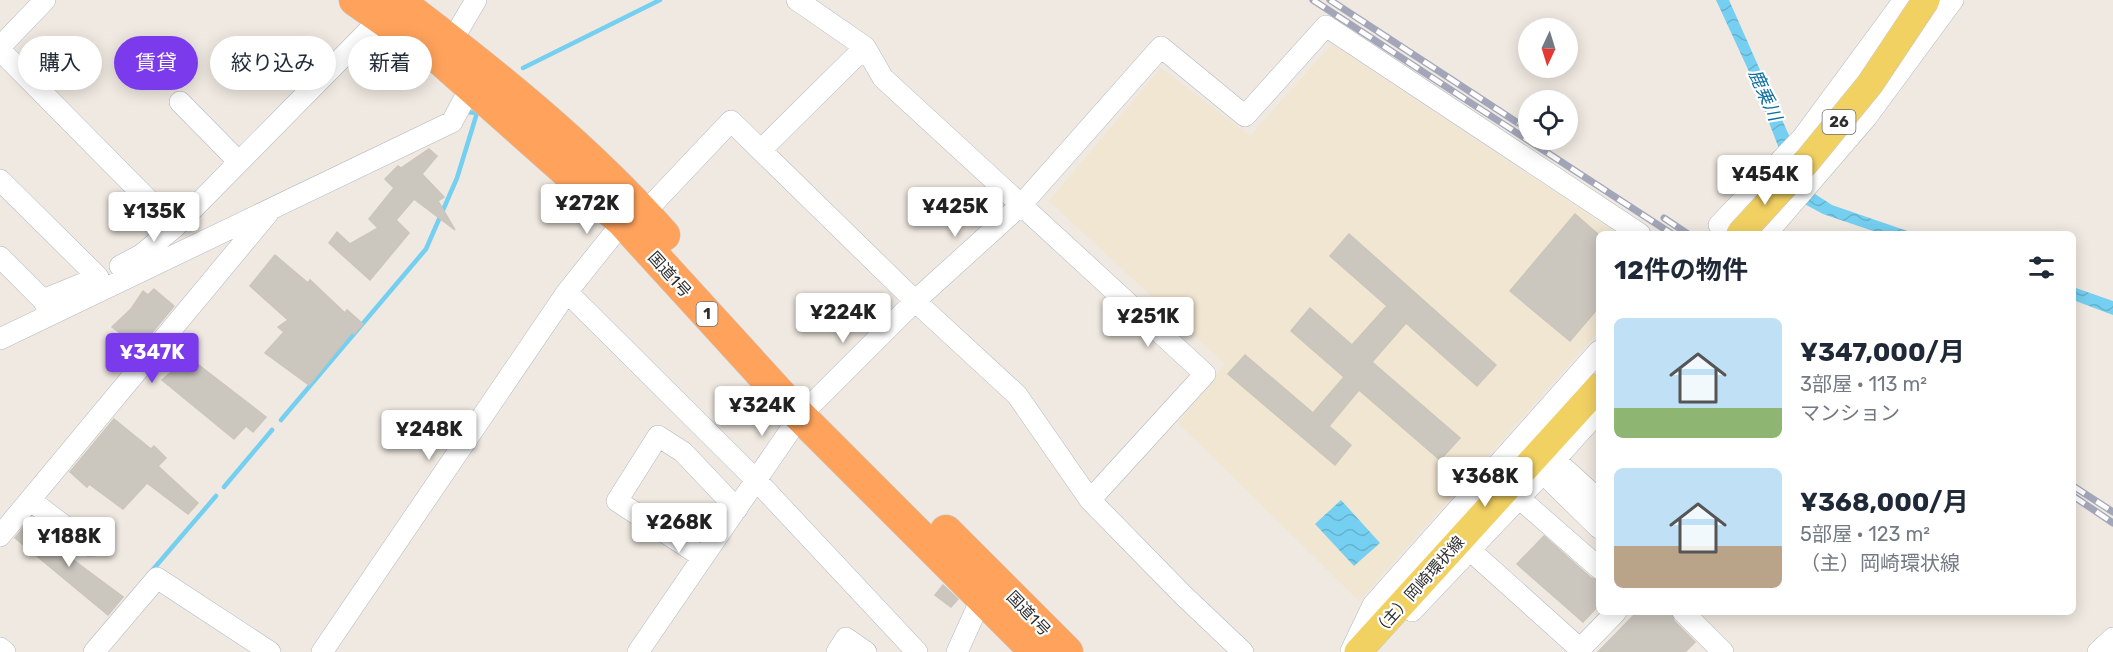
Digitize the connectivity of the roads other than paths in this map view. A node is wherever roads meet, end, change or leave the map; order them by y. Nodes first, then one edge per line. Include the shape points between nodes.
1 (45, 0) edge
2 (356, 0) edge
3 (476, 0) edge
4 (797, 0) edge
5 (1904, 0) edge
6 (1926, 0) edge
7 (1953, 0) edge
8 (389, 9) edge
9 (452, 41) junction
10 (865, 47) junction
11 (0, 49) edge
12 (470, 88) junction
13 (180, 102) dead end
14 (1803, 137) junction
15 (761, 150) junction
16 (239, 162) junction
17 (1827, 166) junction
18 (0, 180) edge
19 (1022, 204) junction
20 (274, 207) junction
21 (634, 213) junction
22 (175, 227) junction
23 (1729, 230) edge
24 (1635, 231) edge
25 (1769, 231) edge
26 (0, 257) edge
27 (98, 277) junction
28 (567, 292) junction
29 (915, 301) junction
30 (47, 307) junction
31 (0, 339) edge
32 (1596, 354) edge
33 (1596, 390) edge
34 (806, 409) junction
35 (1596, 414) edge
36 (1549, 466) junction
37 (756, 480) junction
38 (1519, 498) junction
39 (1596, 498) edge
40 (30, 500) junction
41 (1090, 500) junction
42 (737, 509) junction
43 (1596, 524) edge
44 (0, 536) edge
45 (91, 546) dead end
46 (1471, 551) junction
47 (701, 556) junction
48 (1596, 565) edge
49 (989, 588) junction
50 (1613, 615) edge
51 (1686, 615) edge
52 (2113, 638) edge
53 (0, 648) edge
54 (1717, 650) edge
55 (5, 652) edge
56 (94, 652) edge
57 (270, 652) edge
58 (322, 652) edge
59 (638, 652) edge
60 (837, 652) edge
61 (866, 652) edge
62 (917, 652) edge
63 (957, 652) edge
64 (1036, 652) edge
65 (1067, 652) edge
66 (1243, 652) edge
67 (1351, 652) edge
68 (1358, 652) edge
69 (1366, 652) edge
70 (2098, 652) edge

1 - 11 street
2 - 8 highway, 国道1号 / 1
3 - 9 street
4 - 10 street
5 - 14 street
6 - 23 main road, 26, bridge via 1870,84 1808,160
7 - 17 street
8 - 9 highway, 国道1号 / 1
8 - 12 highway, 国道1号 / 1
8 - 16 street
9 - 21 highway, 国道1号 / 1 via 551,124
10 - 15 street
10 - 19 street via 883,78
11 - 22 street
12 - 20 street via 452,122
12 - 21 highway, 国道1号 / 1
13 - 16 street
14 - 17 street
14 - 23 street via 1774,165
15 - 21 street via 731,121
15 - 29 street
16 - 22 street
17 - 25 street
18 - 27 street
19 - 24 street via 1161,47 1245,116 1326,26
19 - 29 street
19 - 41 street via 1205,374
20 - 30 street
20 - 40 street
21 - 28 street
21 - 34 highway, 国道1号 / 1
22 - 27 street via 141,255
26 - 30 street
27 - 30 street
28 - 37 street
28 - 58 street
29 - 34 street
29 - 41 street via 1017,395
30 - 31 street
32 - 67 street via 1373,604
33 - 68 main road, （主）岡崎環状線
34 - 37 street
34 - 49 highway, 国道1号 / 1
35 - 36 street
36 - 38 street
36 - 39 street
36 - 43 street
37 - 42 street
37 - 62 street
38 - 46 street
38 - 48 street
40 - 44 street
40 - 45 street
41 - 66 street
42 - 47 street
42 - 47 street via 683,452 658,436 617,501
46 - 50 street via 1580,649
46 - 69 street via 1391,633
47 - 59 street
49 - 63 street
49 - 64 highway, 国道1号 / 1
49 - 65 highway, 国道1号 / 1
51 - 54 street
52 - 70 street
53 - 55 street
56 - 57 street via 157,578
60 - 61 street via 846,638

